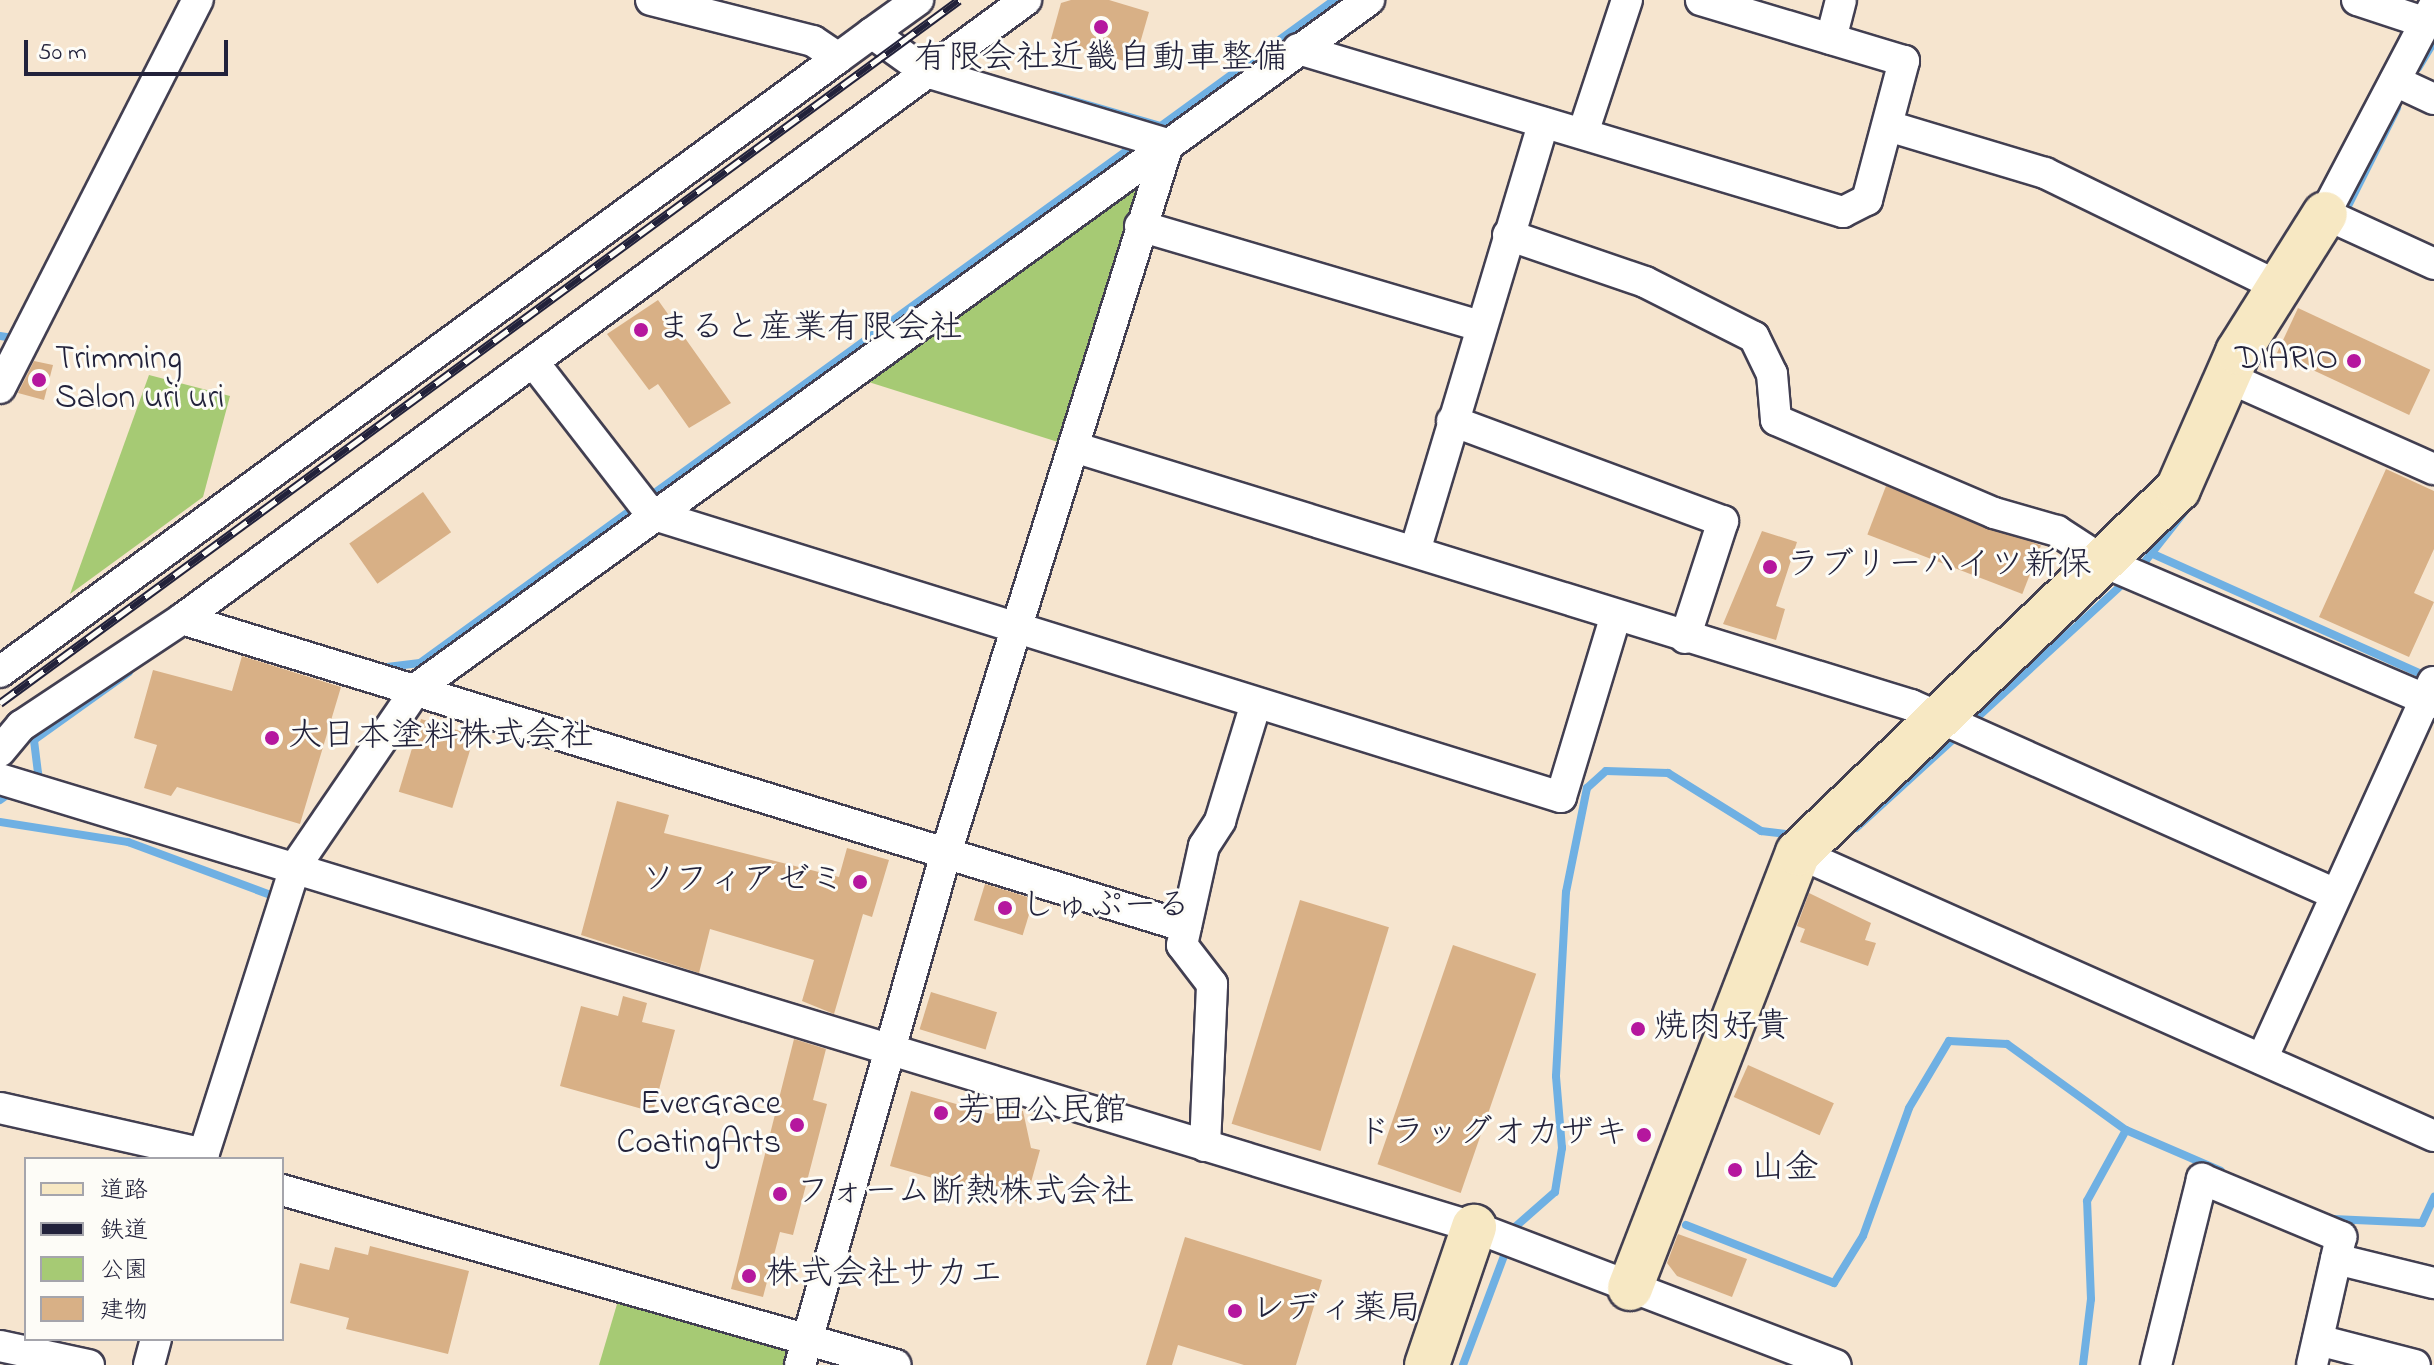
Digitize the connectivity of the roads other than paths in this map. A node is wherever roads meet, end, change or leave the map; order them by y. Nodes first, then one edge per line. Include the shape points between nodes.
1 (198, 0) edge
2 (651, 0) edge
3 (918, 0) edge
4 (1026, 0) edge
5 (1369, 0) edge
6 (1627, 0) edge
7 (1701, 0) edge
8 (1841, 0) edge
9 (2357, 0) edge
10 (2428, 13) edge
11 (872, 33) junction
12 (1831, 39) junction
13 (1298, 49) junction
14 (838, 58) junction
15 (926, 72) junction
16 (2411, 88) edge
17 (1543, 123) junction
18 (1888, 126) junction
19 (1583, 133) junction
20 (1152, 140) junction
21 (2335, 219) junction
22 (1140, 226) junction
23 (1508, 235) junction
24 (2434, 264) edge
25 (2278, 286) junction
26 (1480, 326) junction
27 (534, 363) junction
28 (2239, 383) junction
29 (0, 388) edge
30 (1452, 421) junction
31 (1077, 448) junction
32 (2434, 469) edge
33 (644, 505) junction
34 (1415, 551) junction
35 (2124, 571) junction
36 (1616, 615) junction
37 (192, 622) junction
38 (1018, 629) junction
39 (1685, 638) junction
40 (0, 672) edge
41 (417, 688) junction
42 (2431, 691) edge
43 (1256, 703) junction
44 (1956, 724) junction
45 (0, 751) edge
46 (14, 783) edge
47 (1807, 841) junction
48 (946, 853) junction
49 (295, 867) junction
50 (2335, 894) junction
51 (1186, 927) junction
52 (890, 1051) junction
53 (2262, 1059) junction
54 (0, 1108) edge
55 (2434, 1136) edge
56 (1205, 1146) junction
57 (203, 1156) edge
58 (284, 1191) edge
59 (1497, 1236) junction
60 (2336, 1259) junction
61 (2434, 1283) edge
62 (1630, 1288) junction
63 (155, 1341) edge
64 (0, 1346) edge
65 (803, 1353) edge
66 (2315, 1353) edge
67 (89, 1365) edge
68 (149, 1365) edge
69 (896, 1365) edge
70 (1427, 1365) edge
71 (1836, 1365) edge
72 (2156, 1365) edge
73 (2415, 1365) edge

1 - 29 street
2 - 14 street via 813,41
3 - 11 street
4 - 15 street
5 - 13 street
6 - 19 street
7 - 12 street
8 - 12 street
9 - 10 street
10 - 16 street
11 - 14 street
11 - 15 street
12 - 18 street via 1904,61
13 - 17 street
13 - 20 street
14 - 40 street
15 - 20 street
15 - 27 street
16 - 21 street
17 - 19 street
17 - 23 street
18 - 19 street via 1867,200 1843,212
18 - 25 street via 2045,173
20 - 22 street
20 - 33 street
21 - 24 street
21 - 25 street
22 - 26 street
22 - 31 street
23 - 26 street
23 - 35 street via 1645,282 1754,337 1772,374 1776,420 1994,513 2057,531
25 - 28 street
26 - 30 street
27 - 33 street
27 - 37 street
28 - 32 street
28 - 35 street
30 - 34 street
30 - 39 street via 1723,521
31 - 34 street
31 - 38 street
33 - 38 street
33 - 41 street
34 - 36 street
35 - 42 street
35 - 44 street
36 - 39 street
36 - 43 street via 1561,797
37 - 41 street
37 - 45 street via 21,726
38 - 43 street
38 - 48 street
39 - 44 street
41 - 48 street
41 - 49 street
42 - 50 street
43 - 51 street via 1220,821 1204,846
44 - 47 street
44 - 50 street
46 - 49 street
47 - 53 street
47 - 62 street
48 - 51 street
48 - 52 street
49 - 52 street
49 - 57 street
50 - 53 street
51 - 56 street via 1182,945 1212,984
52 - 56 street
52 - 65 street
53 - 55 street
54 - 57 street
56 - 59 street
58 - 65 street
59 - 62 street
59 - 70 street
60 - 61 street
60 - 66 street
60 - 72 street via 2341,1237 2202,1179
62 - 71 street
63 - 68 street
64 - 67 street
65 - 69 street
66 - 73 street

